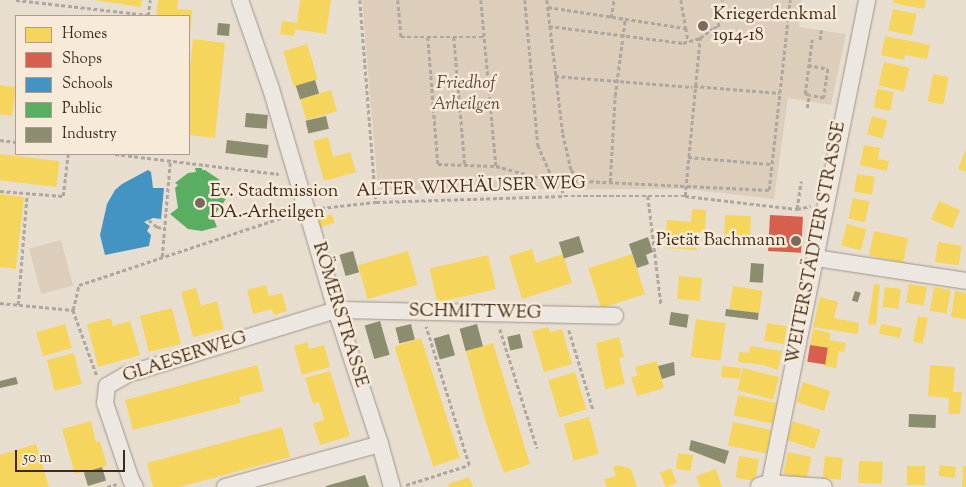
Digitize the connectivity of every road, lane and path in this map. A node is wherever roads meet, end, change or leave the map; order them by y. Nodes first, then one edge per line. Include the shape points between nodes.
1 (16, 0) edge
2 (150, 0) edge
3 (240, 0) edge
4 (360, 0) edge
5 (398, 0) edge
6 (481, 0) edge
7 (525, 0) edge
8 (547, 0) edge
9 (614, 0) edge
10 (681, 0) edge
11 (722, 0) edge
12 (790, 0) edge
13 (867, 0) edge
14 (548, 7) junction
15 (140, 15) edge
16 (148, 15) edge
17 (612, 18) junction
18 (625, 19) junction
19 (549, 26) junction
20 (686, 28) junction
21 (821, 30) dead end
22 (622, 35) junction
23 (428, 37) junction
24 (454, 37) junction
25 (484, 37) junction
26 (700, 38) junction
27 (812, 39) dead end
28 (820, 40) dead end
29 (688, 41) junction
30 (808, 65) junction
31 (555, 76) junction
32 (617, 81) junction
33 (694, 86) junction
34 (780, 93) junction
35 (809, 95) junction
36 (807, 108) dead end
37 (0, 140) edge
38 (15, 142) edge
39 (68, 155) edge
40 (128, 155) edge
41 (688, 158) junction
42 (170, 161) junction
43 (772, 164) junction
44 (465, 165) junction
45 (496, 166) junction
46 (296, 176) junction
47 (583, 181) junction
48 (554, 182) junction
49 (610, 182) junction
50 (801, 182) dead end
51 (686, 184) junction
52 (0, 191) edge
53 (27, 193) junction
54 (564, 196) junction
55 (648, 196) junction
56 (685, 196) junction
57 (376, 202) junction
58 (825, 207) junction
59 (306, 209) junction
60 (797, 209) junction
61 (149, 220) dead end
62 (165, 228) junction
63 (162, 257) junction
64 (816, 258) junction
65 (966, 281) edge
66 (0, 303) edge
67 (661, 304) dead end
68 (18, 305) junction
69 (73, 310) junction
70 (336, 310) junction
71 (422, 312) junction
72 (495, 313) junction
73 (564, 314) junction
74 (614, 316) dead end
75 (108, 386) junction
76 (593, 409) dead end
77 (380, 444) junction
78 (537, 448) dead end
79 (765, 486) edge
80 (135, 487) edge
81 (225, 487) edge
82 (392, 487) edge
83 (400, 487) edge
84 (824, 487) edge

1 - 15 path
2 - 16 path
3 - 46 street, RÖMERSTRASSE via 271,89
4 - 57 path
5 - 23 path via 401,37
6 - 25 path
7 - 48 path via 538,145
8 - 14 path
9 - 17 path
10 - 20 path
11 - 26 path via 718,27
12 - 34 path
13 - 58 street, WEITERSTÄDTER STRASSE
14 - 17 path
14 - 19 path
17 - 18 path
18 - 20 path
18 - 22 path
19 - 22 path
19 - 31 path
20 - 29 path
21 - 28 path
22 - 29 path
22 - 32 path
23 - 24 path
23 - 44 path via 438,164
24 - 25 path
24 - 44 path
25 - 45 path
26 - 29 path
26 - 33 path
27 - 30 path
30 - 35 path via 805,94
30 - 35 path via 828,70 824,98
31 - 32 path
31 - 47 path via 571,170
32 - 33 path
32 - 49 path
33 - 34 path
33 - 41 path
34 - 43 path
35 - 36 path
37 - 38 path
39 - 53 path via 63,196
40 - 42 path
41 - 43 path
41 - 51 path
42 - 46 path
42 - 62 path
43 - 51 path via 769,190
44 - 45 path
45 - 48 path
46 - 59 street, RÖMERSTRASSE
47 - 48 path
47 - 49 path
48 - 54 path
49 - 51 path
50 - 60 path
51 - 56 path
52 - 53 path
53 - 68 path
54 - 55 path, ALTER WIXHÄUSER WEG
54 - 57 path, ALTER WIXHÄUSER WEG
55 - 56 path, ALTER WIXHÄUSER WEG
55 - 67 path
56 - 60 path, ALTER WIXHÄUSER WEG
57 - 59 path, ALTER WIXHÄUSER WEG
58 - 60 path, ALTER WIXHÄUSER WEG
58 - 64 street, WEITERSTÄDTER STRASSE
59 - 63 path, ALTER WIXHÄUSER WEG
59 - 70 street, RÖMERSTRASSE
61 - 62 path via 157,227
62 - 63 path
63 - 69 path, ALTER WIXHÄUSER WEG via 79,285
64 - 65 street
64 - 79 street, WEITERSTÄDTER STRASSE
66 - 68 path
68 - 69 path
69 - 75 path via 95,373
70 - 71 street, SCHMITTWEG
70 - 75 street, GLAESERWEG via 128,374
70 - 77 street, RÖMERSTRASSE
71 - 72 street, SCHMITTWEG
71 - 83 path via 468,465
72 - 73 street, SCHMITTWEG
72 - 78 path
73 - 74 street, SCHMITTWEG
73 - 76 path
75 - 80 street, GLAESERWEG via 105,402
77 - 81 street
77 - 82 street, RÖMERSTRASSE
79 - 84 street

